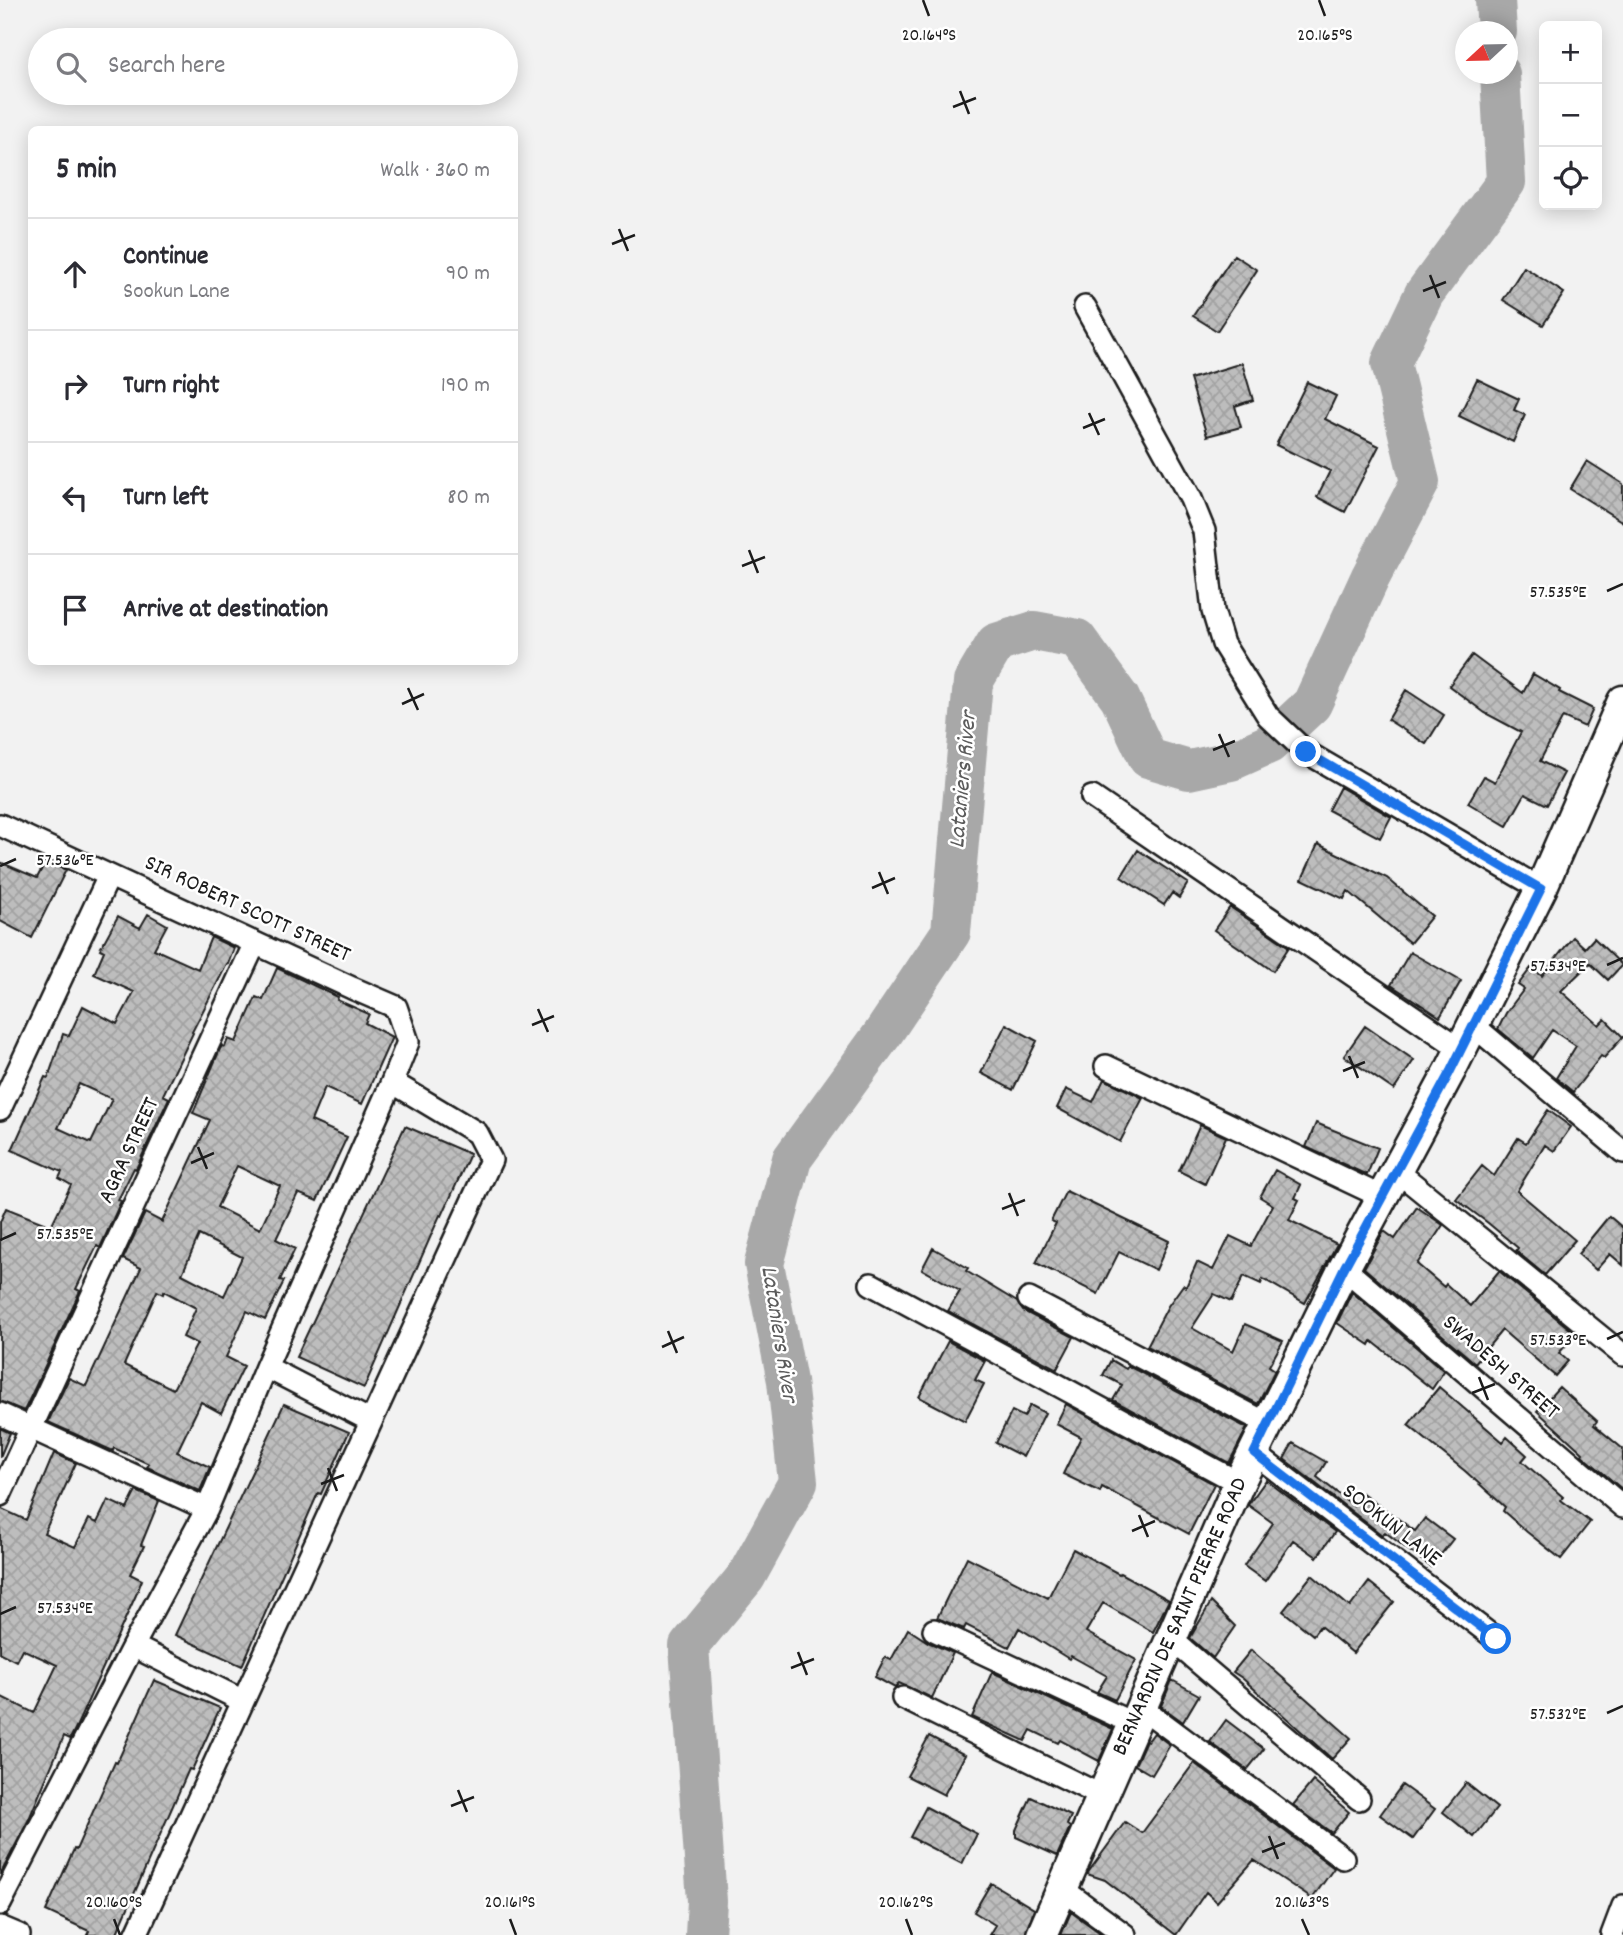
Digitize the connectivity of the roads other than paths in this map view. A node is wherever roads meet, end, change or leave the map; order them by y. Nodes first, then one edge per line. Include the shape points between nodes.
1 (1085, 307) dead end
2 (1623, 701) edge
3 (1092, 797) dead end
4 (0, 825) edge
5 (108, 876) junction
6 (1541, 889) junction
7 (255, 943) junction
8 (1467, 1037) junction
9 (1106, 1066) dead end
10 (392, 1082) junction
11 (0, 1109) edge
12 (1623, 1152) edge
13 (1397, 1171) junction
14 (1382, 1197) junction
15 (1344, 1268) junction
16 (870, 1284) dead end
17 (1029, 1299) dead end
18 (1623, 1355) edge
19 (266, 1367) junction
20 (0, 1415) edge
21 (371, 1421) junction
22 (1268, 1424) junction
23 (31, 1430) junction
24 (1254, 1453) junction
25 (1239, 1483) junction
26 (0, 1495) edge
27 (1623, 1507) edge
28 (207, 1509) junction
29 (934, 1630) dead end
30 (1171, 1639) junction
31 (1496, 1639) dead end
32 (133, 1646) junction
33 (903, 1698) dead end
34 (243, 1701) junction
35 (1137, 1715) junction
36 (1102, 1796) junction
37 (1359, 1799) dead end
38 (1343, 1858) dead end
39 (1061, 1888) junction
40 (2, 1896) edge
41 (1623, 1906) edge
42 (0, 1927) edge
43 (19, 1935) edge
44 (136, 1935) edge
45 (1042, 1935) edge
46 (1125, 1935) edge
47 (1612, 1935) edge

1 - 6 street via 1191,499 1204,530 1213,611 1223,644 1268,716 1306,752
2 - 6 main road, BERNARDIN DE SAINT PIERRE ROAD
3 - 8 street
4 - 5 street, SIR ROBERT SCOTT STREET
5 - 7 street, SIR ROBERT SCOTT STREET
5 - 11 street
6 - 8 main road, BERNARDIN DE SAINT PIERRE ROAD
7 - 10 street, SIR ROBERT SCOTT STREET via 396,1007 408,1042
7 - 23 street, AGRA STREET
8 - 12 street
8 - 13 main road, BERNARDIN DE SAINT PIERRE ROAD
9 - 14 street
10 - 19 street
10 - 21 street via 477,1133 491,1160
13 - 14 main road, BERNARDIN DE SAINT PIERRE ROAD
13 - 18 street
14 - 15 main road, BERNARDIN DE SAINT PIERRE ROAD
15 - 22 main road, BERNARDIN DE SAINT PIERRE ROAD
15 - 27 street, SWADESH STREET
16 - 25 street
17 - 22 street
19 - 21 street
19 - 28 street
20 - 23 street
21 - 34 street
22 - 24 main road, BERNARDIN DE SAINT PIERRE ROAD
23 - 26 street, AGRA STREET
23 - 28 street
24 - 25 main road, BERNARDIN DE SAINT PIERRE ROAD
24 - 31 street, SOOKUN LANE
25 - 30 main road, BERNARDIN DE SAINT PIERRE ROAD
28 - 32 street
29 - 35 street
30 - 35 main road, BERNARDIN DE SAINT PIERRE ROAD
30 - 37 street
32 - 34 street
32 - 40 street
33 - 36 street
34 - 44 street
35 - 36 main road, BERNARDIN DE SAINT PIERRE ROAD
35 - 38 street
36 - 39 main road, BERNARDIN DE SAINT PIERRE ROAD
39 - 45 main road, BERNARDIN DE SAINT PIERRE ROAD
39 - 46 street
41 - 47 street
42 - 43 street

